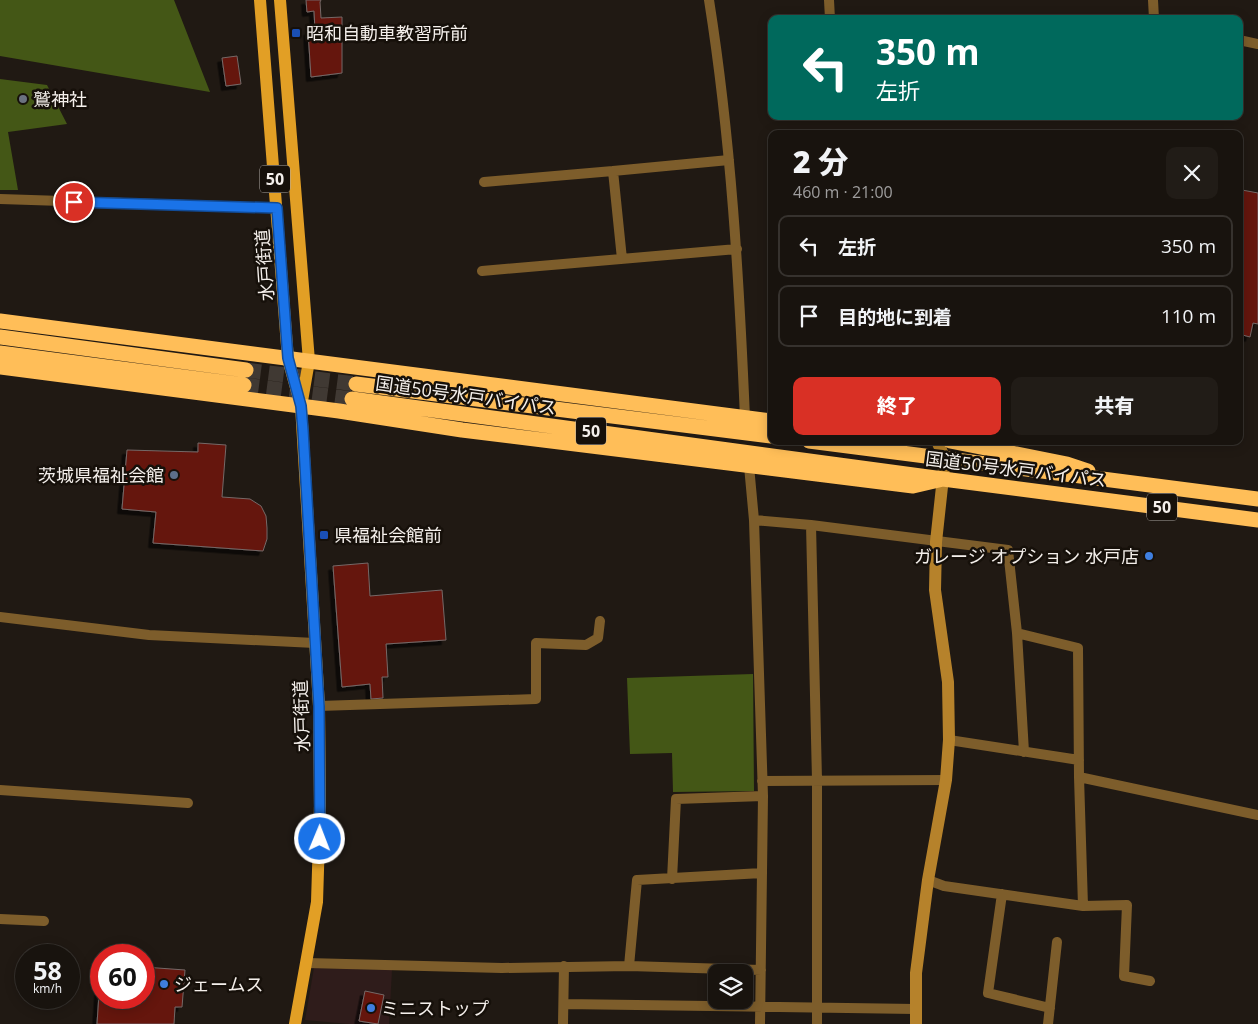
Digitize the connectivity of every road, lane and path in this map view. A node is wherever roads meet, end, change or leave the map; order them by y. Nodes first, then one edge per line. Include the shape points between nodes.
1 (260, 0) edge
2 (280, 0) edge
3 (709, 0) edge
4 (829, 0) edge
5 (1153, 0) edge
6 (830, 15) edge
7 (1154, 15) edge
8 (1243, 41) edge
9 (1258, 44) edge
10 (729, 160) junction
11 (613, 171) junction
12 (484, 182) dead end
13 (0, 199) edge
14 (277, 208) junction
15 (737, 249) junction
16 (622, 259) junction
17 (482, 271) dead end
18 (0, 321) edge
19 (0, 337) edge
20 (0, 353) edge
21 (288, 358) junction
22 (309, 361) junction
23 (0, 367) edge
24 (356, 384) tunnel mouth
25 (352, 399) tunnel mouth
26 (301, 406) junction
27 (746, 418) junction
28 (768, 421) edge
29 (768, 436) edge
30 (838, 445) edge
31 (939, 445) edge
32 (970, 445) edge
33 (945, 460) junction
34 (749, 466) junction
35 (943, 479) junction
36 (1121, 481) junction
37 (1258, 499) edge
38 (754, 520) junction
39 (1258, 520) edge
40 (811, 525) junction
41 (936, 542) junction
42 (0, 618) edge
43 (600, 621) dead end
44 (1017, 633) junction
45 (315, 643) junction
46 (319, 706) junction
47 (950, 740) junction
48 (1024, 752) junction
49 (1079, 760) junction
50 (1079, 777) junction
51 (762, 780) junction
52 (817, 780) junction
53 (946, 780) junction
54 (0, 790) edge
55 (763, 796) junction
56 (188, 804) dead end
57 (1258, 815) edge
58 (762, 873) junction
59 (672, 879) junction
60 (928, 880) junction
61 (1002, 894) junction
62 (1083, 906) junction
63 (0, 919) edge
64 (44, 921) dead end
65 (1057, 942) dead end
66 (307, 963) junction
67 (564, 966) junction
68 (629, 966) junction
69 (761, 970) junction
70 (1150, 981) dead end
71 (564, 1004) junction
72 (818, 1006) junction
73 (761, 1007) junction
74 (1050, 1008) junction
75 (915, 1009) junction
76 (295, 1024) edge
77 (564, 1024) edge
78 (760, 1024) edge
79 (816, 1024) edge
80 (916, 1024) edge
81 (1048, 1024) edge

1 - 14 main road, 水戸街道 / 50
2 - 22 main road, 水戸街道 / 50
3 - 10 street
4 - 6 street
5 - 7 street
8 - 9 street
10 - 11 street
10 - 15 street
11 - 12 street
11 - 16 street
13 - 14 street
14 - 21 main road, 水戸街道 / 50
15 - 16 street
15 - 27 street
16 - 17 street
18 - 21 highway
19 - 20 highway via 245,377
21 - 22 highway
21 - 26 main road, 水戸街道 / 50
22 - 26 main road, 水戸街道 / 50
22 - 27 highway
23 - 26 highway
24 - 29 highway, 国道50号水戸バイパス / 50
25 - 35 highway, 国道50号水戸バイパス / 50
26 - 34 highway
26 - 45 main road, 水戸街道 / 50
27 - 28 highway
30 - 33 highway, 国道50号水戸バイパス / 50
31 - 33 street
32 - 36 highway via 1067,464
33 - 35 street
33 - 36 highway, 国道50号水戸バイパス / 50
34 - 35 highway via 913,486
34 - 38 street
35 - 39 highway, 国道50号水戸バイパス / 50
35 - 41 street
36 - 37 highway, 国道50号水戸バイパス / 50
38 - 40 street
38 - 51 street
40 - 41 street
40 - 52 street
41 - 44 street via 1008,550
41 - 47 street via 936,590 948,682
42 - 45 street via 149,635
43 - 46 street via 598,638 586,645 536,643 536,699
44 - 48 street
44 - 49 street via 1078,648
45 - 46 main road, 水戸街道 / 50
46 - 66 main road, 水戸街道 / 50 via 317,902
47 - 48 street
47 - 53 street
48 - 49 street
49 - 50 street
50 - 57 street
50 - 62 street
51 - 52 street
51 - 55 street
52 - 53 street
52 - 72 street
53 - 60 street
54 - 56 street
55 - 58 street
55 - 59 street via 676,799
58 - 59 street
58 - 69 street
59 - 68 street via 637,880
60 - 61 street via 944,886
60 - 75 street via 916,973
61 - 62 street
61 - 74 street via 988,993
62 - 70 street via 1127,905 1124,976
63 - 64 street
65 - 74 street
66 - 67 street via 502,968
66 - 76 main road, 水戸街道 / 50
67 - 68 street
67 - 71 street
68 - 69 street
69 - 73 street
71 - 73 street
71 - 77 street
72 - 73 street
72 - 75 street
72 - 79 street
73 - 78 street
74 - 81 street
75 - 80 street

